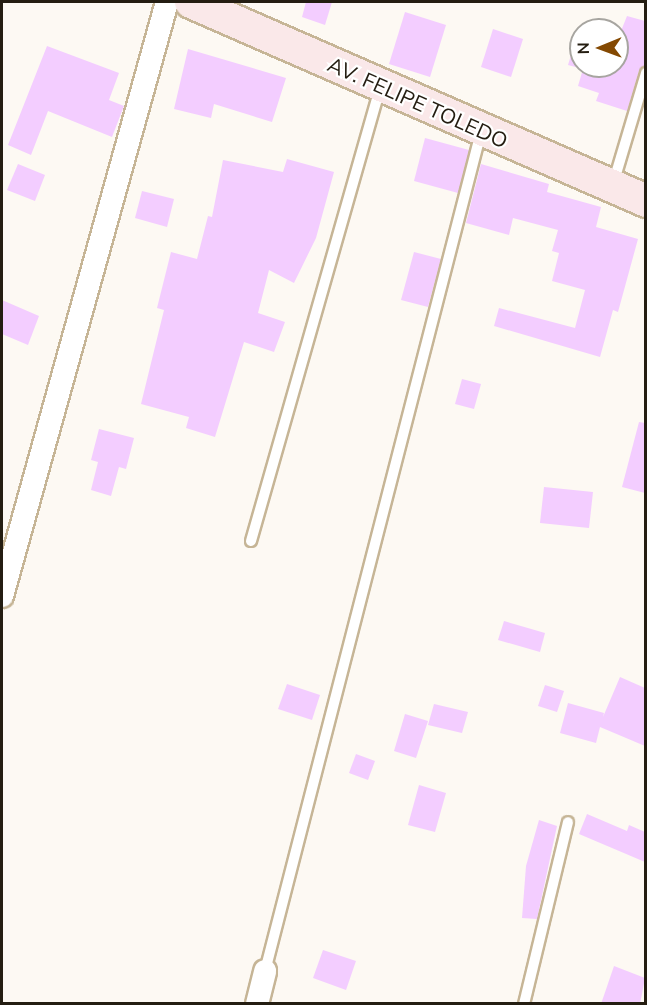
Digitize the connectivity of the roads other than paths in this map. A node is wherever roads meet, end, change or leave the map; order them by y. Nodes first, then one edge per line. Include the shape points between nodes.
1 (167, 2) edge
2 (202, 4) edge
3 (645, 73) edge
4 (381, 85) junction
5 (482, 130) junction
6 (613, 187) junction
7 (645, 201) edge
8 (250, 541) dead end
9 (2, 596) edge
10 (567, 822) dead end
11 (265, 971) joint
12 (257, 1004) edge
13 (524, 1004) edge

1 - 9 street
2 - 4 main road, AV. FELIPE TOLEDO
3 - 6 lane
4 - 5 main road, AV. FELIPE TOLEDO
4 - 8 lane
5 - 6 main road, AV. FELIPE TOLEDO
5 - 11 lane
6 - 7 main road, AV. FELIPE TOLEDO
10 - 13 lane
11 - 12 street

